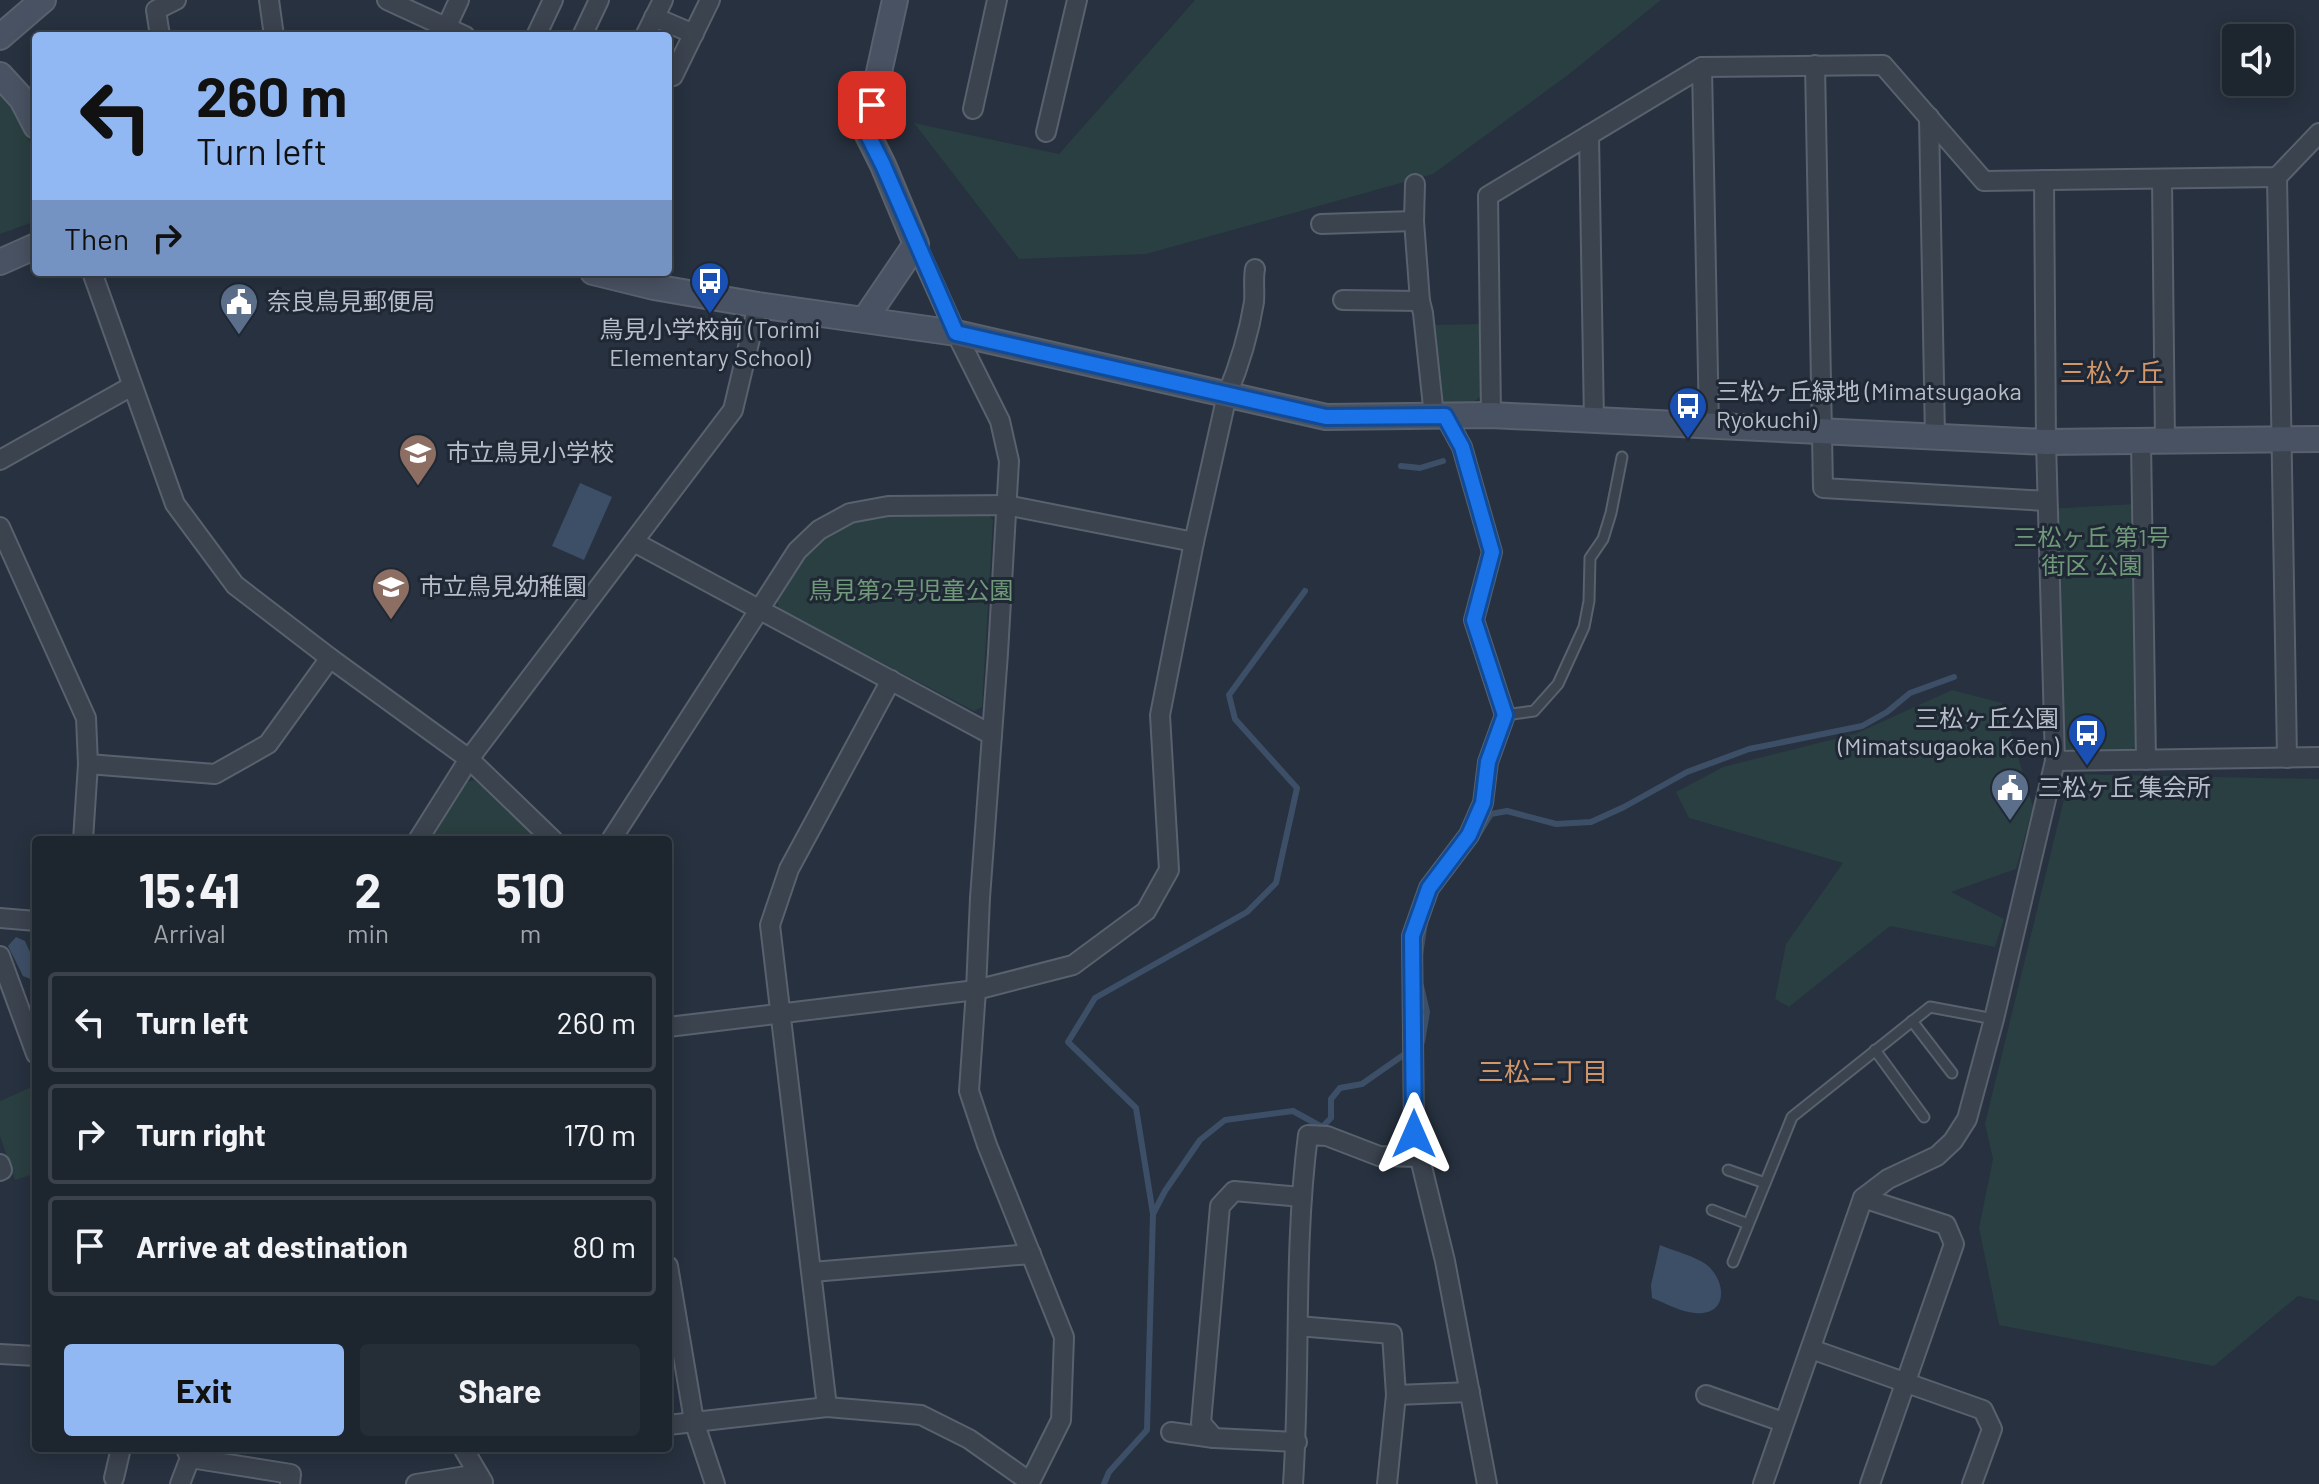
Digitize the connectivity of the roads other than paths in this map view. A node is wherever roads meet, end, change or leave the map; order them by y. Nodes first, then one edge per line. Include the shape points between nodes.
1 (43, 0) edge
2 (176, 0) edge
3 (269, 0) edge
4 (387, 0) edge
5 (459, 0) edge
6 (553, 0) edge
7 (599, 0) edge
8 (663, 0) edge
9 (710, 0) edge
10 (895, 0) edge
11 (997, 0) edge
12 (1077, 0) edge
13 (654, 17) junction
14 (446, 28) junction
15 (159, 32) edge
16 (273, 32) edge
17 (456, 32) edge
18 (538, 32) edge
19 (584, 32) edge
20 (647, 32) edge
21 (694, 34) junction
22 (0, 37) edge
23 (1815, 65) junction
24 (1702, 67) junction
25 (0, 75) edge
26 (673, 76) dead end
27 (973, 109) dead end
28 (1929, 117) junction
29 (32, 118) edge
30 (1046, 132) dead end
31 (2319, 133) edge
32 (1589, 135) junction
33 (2277, 177) junction
34 (2162, 179) junction
35 (2044, 180) junction
36 (1415, 184) dead end
37 (1414, 221) junction
38 (1321, 224) dead end
39 (916, 244) junction
40 (32, 248) edge
41 (0, 262) edge
42 (1255, 269) dead end
43 (93, 276) edge
44 (609, 276) edge
45 (1343, 300) dead end
46 (1420, 301) junction
47 (758, 305) junction
48 (865, 319) junction
49 (956, 333) junction
50 (132, 386) junction
51 (1227, 395) junction
52 (1491, 415) junction
53 (1439, 416) junction
54 (1594, 421) junction
55 (1709, 426) junction
56 (1821, 433) junction
57 (1935, 437) junction
58 (2282, 439) junction
59 (2319, 439) edge
60 (2046, 442) junction
61 (2153, 442) junction
62 (1622, 457) dead end
63 (0, 460) edge
64 (2047, 501) junction
65 (1006, 505) junction
66 (0, 527) edge
67 (634, 542) junction
68 (1194, 542) junction
69 (760, 609) junction
70 (330, 658) junction
71 (891, 680) junction
72 (1505, 715) junction
73 (992, 735) junction
74 (2319, 757) edge
75 (2287, 758) junction
76 (469, 759) junction
77 (2146, 760) junction
78 (2055, 761) junction
79 (88, 764) junction
80 (83, 836) edge
81 (421, 836) edge
82 (549, 836) edge
83 (614, 836) edge
84 (0, 918) edge
85 (32, 921) edge
86 (0, 956) edge
87 (976, 990) junction
88 (781, 1014) junction
89 (1994, 1019) junction
90 (1912, 1021) junction
91 (672, 1027) edge
92 (32, 1043) edge
93 (1875, 1050) junction
94 (1952, 1073) dead end
95 (1924, 1117) dead end
96 (1419, 1157) junction
97 (0, 1164) edge
98 (1728, 1170) dead end
99 (0, 1171) edge
100 (1765, 1183) junction
101 (1302, 1197) junction
102 (1863, 1198) junction
103 (1712, 1210) dead end
104 (1748, 1224) junction
105 (1031, 1254) junction
106 (1733, 1262) dead end
107 (812, 1272) junction
108 (672, 1290) edge
109 (1298, 1326) junction
110 (1811, 1349) junction
111 (0, 1354) edge
112 (32, 1356) edge
113 (1905, 1383) junction
114 (1470, 1392) junction
115 (1396, 1395) junction
116 (1706, 1395) dead end
117 (827, 1407) junction
118 (694, 1421) junction
119 (1783, 1422) junction
120 (672, 1424) edge
121 (1171, 1432) dead end
122 (1214, 1438) junction
123 (1297, 1442) junction
124 (120, 1452) edge
125 (465, 1452) edge
126 (188, 1453) edge
127 (114, 1478) dead end
128 (481, 1479) edge
129 (1029, 1483) edge
130 (180, 1484) edge
131 (290, 1484) edge
132 (416, 1484) edge
133 (715, 1484) edge
134 (1293, 1484) edge
135 (1387, 1484) edge
136 (1487, 1484) edge
137 (1763, 1484) edge
138 (1870, 1484) edge
139 (1972, 1484) edge

1 - 22 street
2 - 15 street via 156,10
3 - 16 street
4 - 14 street
5 - 14 street
6 - 18 street
7 - 19 street
8 - 13 street
9 - 21 street
10 - 39 street via 866,131
11 - 27 street
12 - 30 street
13 - 20 street
13 - 21 street
14 - 17 street
21 - 26 street
23 - 24 street
23 - 28 street via 1883,65
23 - 56 street
24 - 32 street
24 - 55 street
25 - 29 street
28 - 35 street via 1984,181
28 - 57 street
31 - 33 street
32 - 52 street via 1488,196
32 - 54 street
33 - 34 street
33 - 58 street
34 - 35 street
34 - 61 street
35 - 60 street
36 - 37 street
37 - 38 street
37 - 46 street
39 - 48 street
39 - 49 street
40 - 41 street
42 - 51 street via 1254,299
43 - 50 street
44 - 47 street
45 - 46 street
46 - 53 street
47 - 48 street
47 - 67 street via 733,410
48 - 49 street
49 - 51 street
49 - 65 street via 1000,421 1009,461
50 - 63 street
50 - 70 street via 175,504 235,585
51 - 53 street via 1326,417
51 - 68 street
52 - 53 street
52 - 54 street
53 - 72 street via 1462,447 1492,552 1474,620
54 - 55 street
55 - 56 street
56 - 57 street
56 - 64 street via 1823,488
57 - 60 street
58 - 59 street
58 - 61 street
58 - 75 street
60 - 61 street
60 - 64 street
61 - 77 street
62 - 72 lane via 1603,539 1590,558 1589,601 1571,659 1534,711
64 - 78 street
65 - 68 street
65 - 69 street via 888,506 850,513 819,530 797,551
65 - 73 street
66 - 79 street via 86,718
67 - 69 street
67 - 76 street
68 - 87 street via 1160,715 1169,870 1146,911 1073,965
69 - 71 street
69 - 83 street
70 - 76 street
70 - 79 street via 268,744 215,774
71 - 73 street
71 - 88 street via 789,869 770,925
72 - 96 street via 1488,762 1483,803 1469,835 1429,888 1412,936 1414,1134
73 - 87 street
74 - 75 street
75 - 77 street
76 - 81 street
76 - 82 street
77 - 78 street
78 - 89 street
79 - 80 street
84 - 85 street
86 - 92 street
87 - 88 street
87 - 105 street via 969,1091
88 - 91 street
88 - 107 street
89 - 90 lane via 1930,1007
89 - 102 street via 1967,1119 1953,1141 1937,1156 1888,1179
90 - 93 lane
90 - 94 lane
93 - 95 lane
93 - 100 lane via 1792,1117
96 - 101 street via 1379,1156 1327,1136 1308,1135
96 - 114 street
97 - 99 street
98 - 100 lane
100 - 104 lane
101 - 109 street
101 - 122 street via 1234,1191 1220,1206 1201,1423
102 - 110 street
102 - 113 street via 1946,1225 1954,1244
103 - 104 lane
104 - 106 lane
105 - 107 street
105 - 129 street via 1064,1337 1061,1420
107 - 117 street
108 - 118 street
109 - 115 street via 1392,1334
109 - 123 street
110 - 113 street
110 - 119 street
111 - 112 street
113 - 138 street
113 - 139 street via 1983,1410 1992,1429
114 - 115 street
114 - 136 street
115 - 135 street
116 - 119 street
117 - 118 street
117 - 129 street via 921,1415 969,1439
118 - 120 street
118 - 133 street
119 - 137 street
121 - 122 street
122 - 123 street
123 - 134 street
124 - 127 street
125 - 128 street
126 - 130 street
126 - 131 street via 291,1474
128 - 132 street

